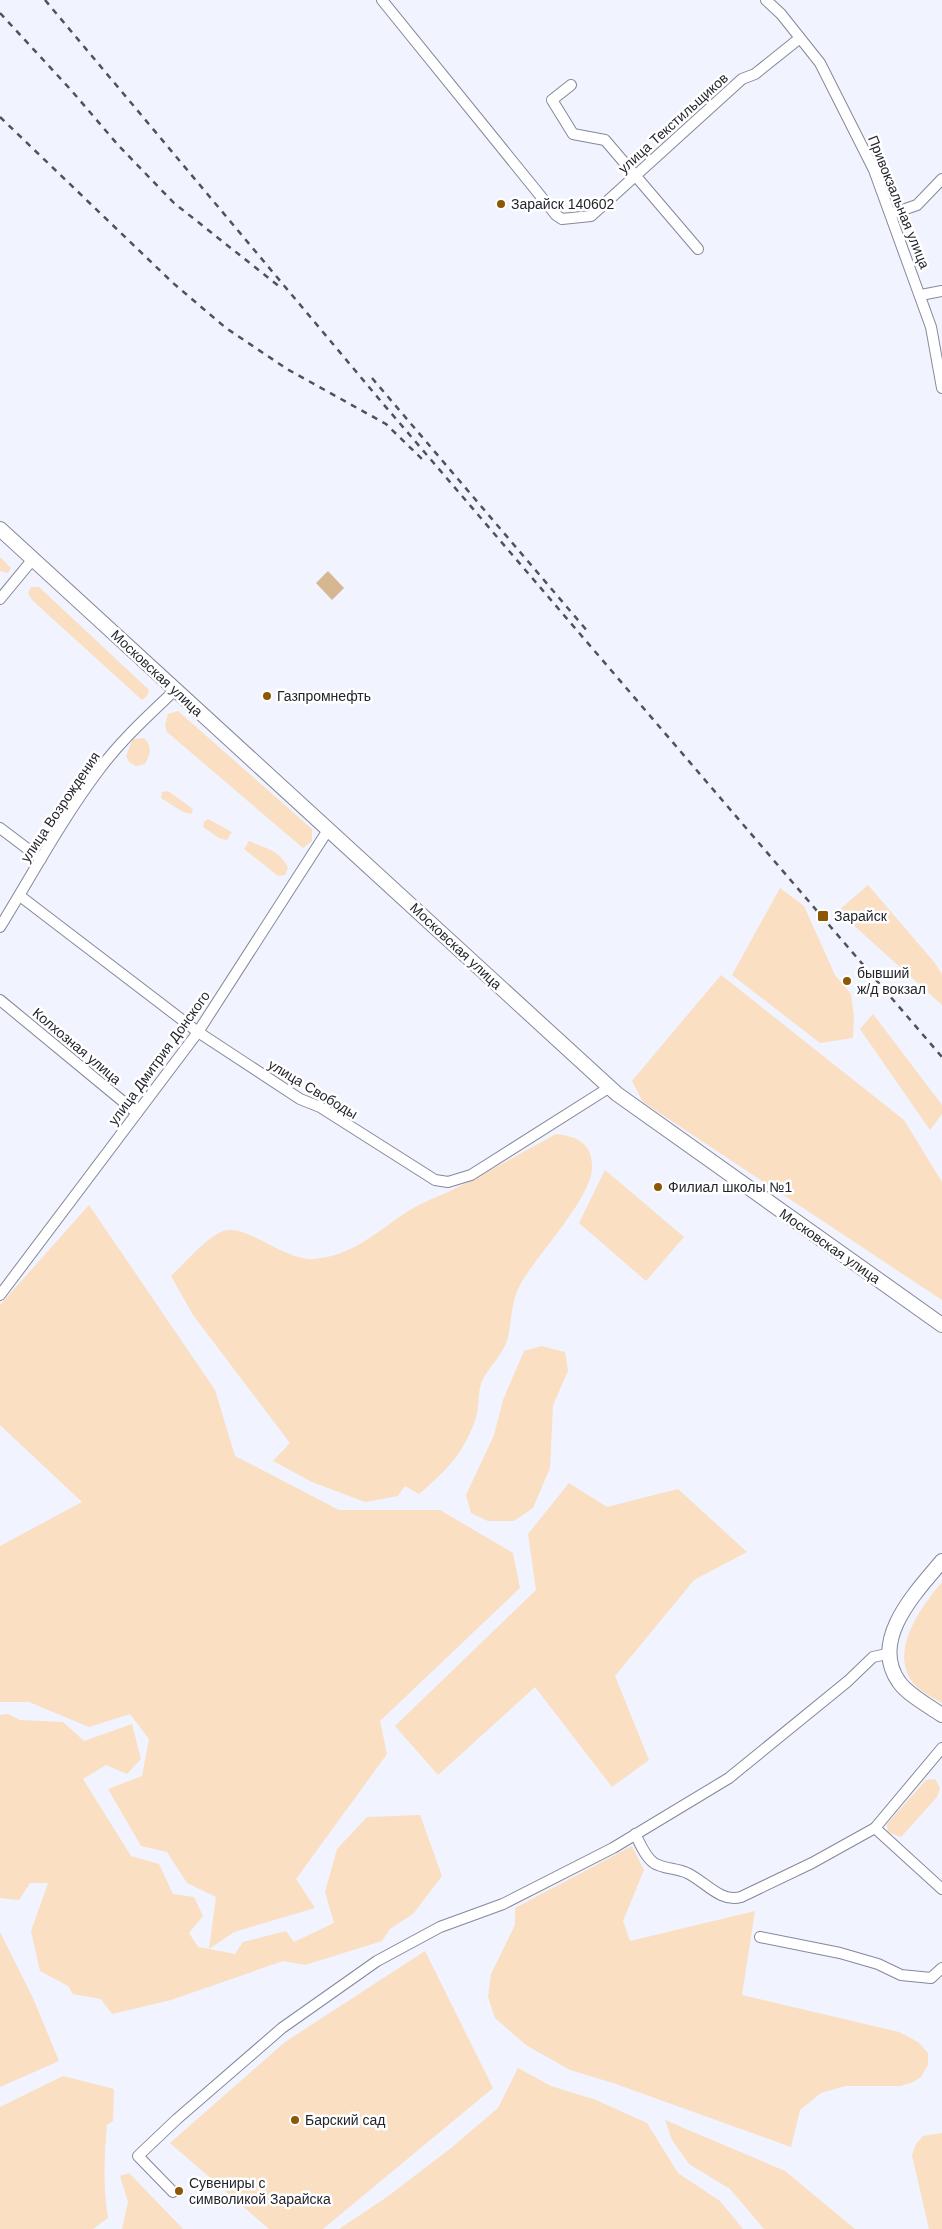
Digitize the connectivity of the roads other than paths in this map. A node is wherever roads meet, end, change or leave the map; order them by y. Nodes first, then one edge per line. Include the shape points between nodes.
1 (382, 0) edge
2 (766, 0) edge
3 (800, 38) junction
4 (571, 85) dead end
5 (636, 176) junction
6 (942, 179) edge
7 (891, 214) junction
8 (698, 249) dead end
9 (942, 291) edge
10 (921, 295) junction
11 (942, 388) edge
12 (0, 529) edge
13 (33, 559) junction
14 (0, 599) edge
15 (175, 690) junction
16 (0, 828) edge
17 (328, 830) junction
18 (40, 859) junction
19 (20, 896) junction
20 (0, 927) edge
21 (0, 1000) edge
22 (198, 1032) junction
23 (610, 1087) junction
24 (137, 1113) junction
25 (0, 1294) edge
26 (942, 1325) edge
27 (942, 1561) edge
28 (891, 1653) junction
29 (942, 1715) edge
30 (942, 1748) edge
31 (875, 1828) junction
32 (635, 1834) junction
33 (942, 1889) edge
34 (760, 1937) dead end
35 (942, 1968) edge
36 (173, 2192) dead end

1 - 5 street, улица Текстильщиков via 558,218 591,216
2 - 3 street, Привокзальная улица
3 - 5 street, улица Текстильщиков via 755,74 742,79
3 - 7 street, Привокзальная улица via 820,63 874,170
4 - 5 street via 552,100 573,134 605,140
5 - 8 street
6 - 7 street via 917,205
7 - 10 street, Привокзальная улица
9 - 10 street
10 - 11 street, Привокзальная улица via 934,340
12 - 13 main road, Московская улица
13 - 14 street
13 - 15 main road, Московская улица
15 - 17 main road, Московская улица
15 - 18 street, улица Возрождения via 99,769
16 - 18 street
17 - 22 street, улица Дмитрия Донского
17 - 23 main road, Московская улица
18 - 19 street, улица Возрождения
19 - 20 street, улица Возрождения
19 - 22 street, улица Свободы
21 - 24 street, Колхозная улица
22 - 23 street, улица Свободы via 300,1099 320,1107 435,1180 448,1182 471,1175
22 - 24 street, улица Дмитрия Донского
23 - 26 main road, Московская улица
24 - 25 street, улица Дмитрия Донского
27 - 28 main road via 898,1619 891,1635
28 - 29 main road via 893,1669 900,1683
28 - 32 street via 873,1657 728,1778
30 - 31 street
31 - 32 street via 812,1863 734,1899 724,1897 676,1868 656,1864
31 - 33 street
32 - 36 street via 503,1904 440,1927 377,1961 282,2028 138,2156
34 - 35 street via 840,1953 878,1964 900,1975 932,1978

